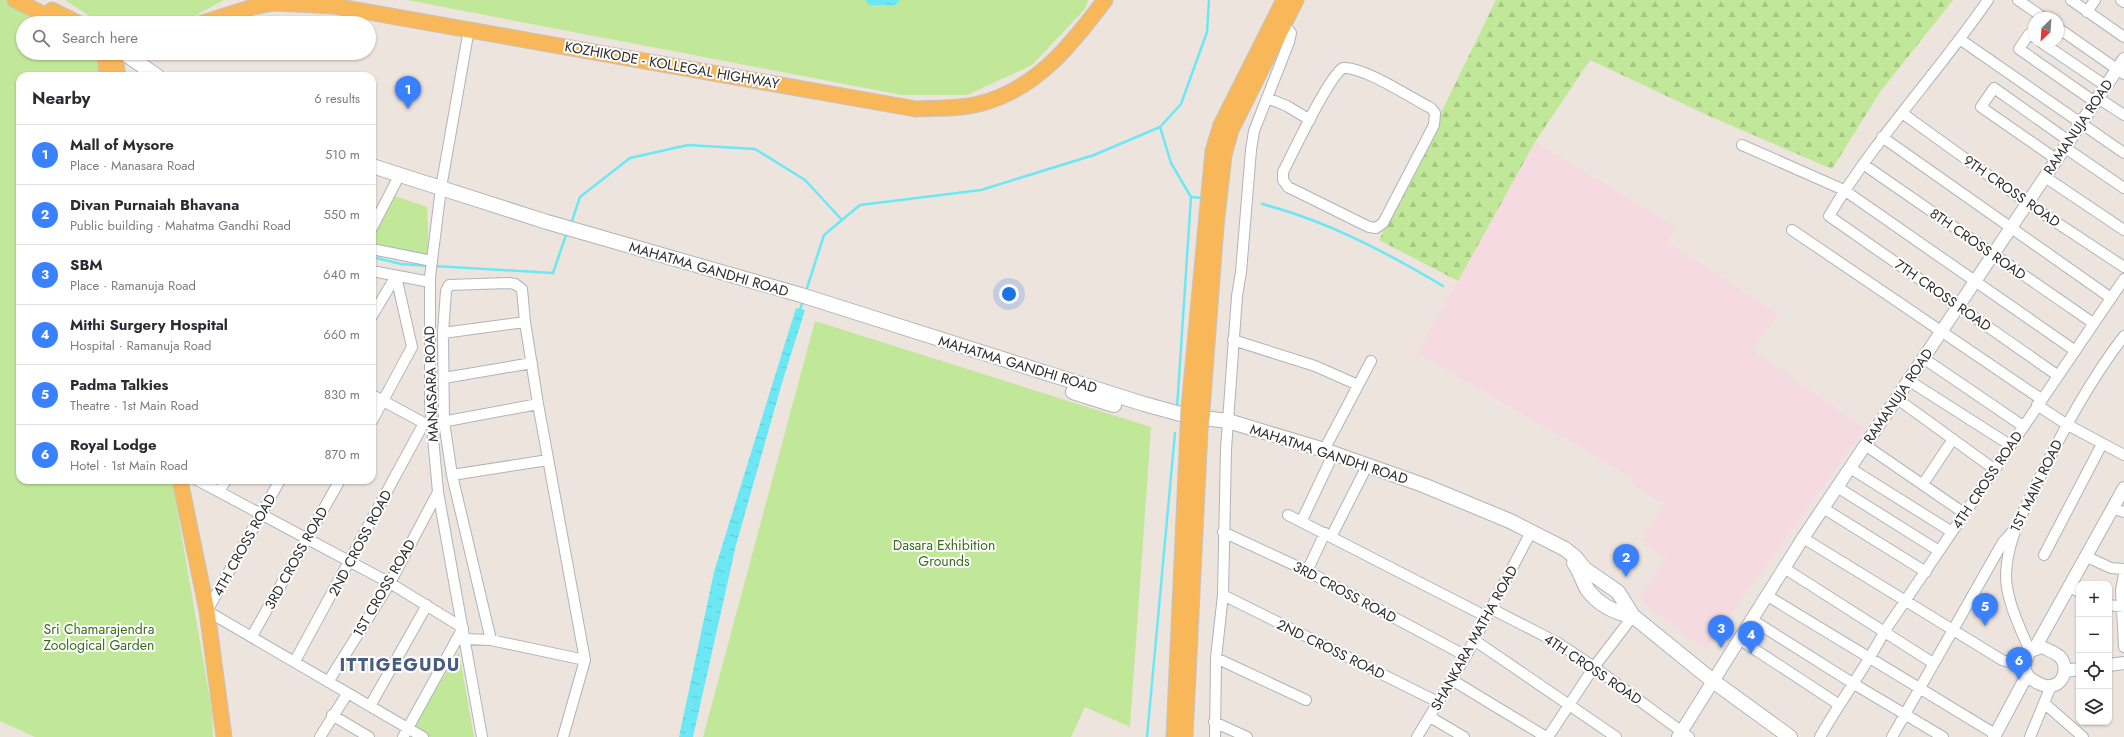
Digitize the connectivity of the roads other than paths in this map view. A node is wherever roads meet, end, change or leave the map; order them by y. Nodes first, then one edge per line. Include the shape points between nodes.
1 (15, 0) edge
2 (34, 0) edge
3 (1105, 0) edge
4 (1284, 0) edge
5 (1296, 0) edge
6 (1988, 0) edge
7 (2018, 0) edge
8 (2072, 0) edge
9 (2095, 0) edge
10 (2121, 0) edge
11 (2124, 2) edge
12 (2035, 12) edge
13 (2087, 12) junction
14 (47, 16) edge
15 (65, 16) edge
16 (224, 16) edge
17 (1284, 24) junction
18 (468, 30) junction
19 (2064, 32) edge
20 (2028, 36) edge
21 (2124, 37) edge
22 (1961, 40) junction
23 (2050, 48) edge
24 (2124, 58) edge
25 (112, 60) edge
26 (115, 60) edge
27 (122, 60) edge
28 (126, 60) edge
29 (2121, 71) edge
30 (108, 72) edge
31 (117, 72) edge
32 (138, 72) edge
33 (149, 72) edge
34 (2106, 86) junction
35 (1267, 98) junction
36 (2096, 100) junction
37 (1902, 113) junction
38 (2124, 115) edge
39 (1310, 120) junction
40 (2081, 123) junction
41 (1882, 137) junction
42 (2066, 144) junction
43 (1742, 145) dead end
44 (2124, 153) edge
45 (2056, 159) junction
46 (1863, 164) junction
47 (376, 168) edge
48 (376, 175) edge
49 (2045, 177) junction
50 (396, 182) junction
51 (2124, 188) edge
52 (1844, 190) junction
53 (440, 192) junction
54 (2027, 203) junction
55 (376, 220) edge
56 (2011, 228) junction
57 (1792, 230) dead end
58 (2124, 230) edge
59 (376, 250) edge
60 (1992, 254) junction
61 (432, 261) junction
62 (2124, 267) edge
63 (376, 272) edge
64 (396, 276) junction
65 (430, 279) junction
66 (2124, 279) edge
67 (1976, 280) junction
68 (2111, 298) junction
69 (1958, 306) junction
70 (376, 309) edge
71 (525, 322) junction
72 (2093, 323) junction
73 (1940, 332) junction
74 (443, 334) junction
75 (2124, 336) edge
76 (1233, 340) junction
77 (2074, 350) junction
78 (1923, 358) junction
79 (1371, 361) dead end
80 (532, 362) junction
81 (2057, 375) junction
82 (444, 378) junction
83 (1908, 380) junction
84 (1358, 385) junction
85 (376, 396) edge
86 (1896, 398) junction
87 (383, 400) junction
88 (2039, 402) junction
89 (538, 404) junction
90 (1195, 409) junction
91 (376, 413) edge
92 (444, 422) junction
93 (427, 424) junction
94 (1228, 424) junction
95 (2066, 424) junction
96 (2023, 426) junction
97 (1194, 430) junction
98 (1953, 439) junction
99 (2102, 444) junction
100 (1865, 445) junction
101 (2010, 445) junction
102 (1327, 456) junction
103 (2124, 456) edge
104 (548, 460) junction
105 (1850, 468) junction
106 (1994, 469) junction
107 (1364, 472) junction
108 (452, 475) junction
109 (181, 484) edge
110 (204, 484) edge
111 (224, 484) edge
112 (278, 484) edge
113 (338, 484) edge
114 (1923, 484) junction
115 (1837, 487) junction
116 (2124, 488) edge
117 (219, 492) junction
118 (438, 492) junction
119 (1823, 508) junction
120 (2119, 511) edge
121 (1964, 513) junction
122 (261, 514) junction
123 (1288, 515) dead end
124 (1302, 520) junction
125 (2016, 527) junction
126 (1223, 532) junction
127 (1952, 532) junction
128 (1328, 535) junction
129 (1530, 535) junction
130 (308, 538) junction
131 (1803, 538) junction
132 (1939, 551) junction
133 (2044, 555) dead end
134 (2087, 557) junction
135 (351, 562) junction
136 (1784, 568) junction
137 (2124, 569) edge
138 (1307, 571) junction
139 (1926, 572) junction
140 (2124, 575) edge
141 (390, 583) junction
142 (2074, 590) edge
143 (1223, 595) junction
144 (1766, 595) junction
145 (1906, 602) junction
146 (427, 605) junction
147 (2112, 605) edge
148 (2123, 607) edge
149 (207, 611) junction
150 (1489, 613) junction
151 (1633, 616) junction
152 (1751, 619) junction
153 (463, 628) junction
154 (1953, 630) junction
155 (1884, 632) junction
156 (252, 636) junction
157 (465, 639) junction
158 (1739, 639) junction
159 (491, 640) junction
160 (1474, 640) junction
161 (2124, 647) edge
162 (2032, 650) junction
163 (1466, 656) junction
164 (1216, 658) junction
165 (1871, 658) junction
166 (585, 660) junction
167 (296, 661) junction
168 (1934, 663) junction
169 (2124, 663) edge
170 (2112, 665) edge
171 (1594, 667) junction
172 (2076, 669) edge
173 (2025, 671) junction
174 (2065, 671) junction
175 (1452, 680) junction
176 (1713, 681) junction
177 (328, 682) junction
178 (1854, 684) junction
179 (2051, 686) junction
180 (1918, 689) junction
181 (347, 694) junction
182 (1306, 700) dead end
183 (1438, 702) junction
184 (2044, 703) junction
185 (1570, 704) junction
186 (1838, 704) junction
187 (370, 706) junction
188 (1905, 713) junction
189 (332, 715) junction
190 (1430, 717) junction
191 (1214, 722) junction
192 (406, 733) edge
193 (1930, 733) edge
194 (1683, 735) edge
195 (1994, 735) edge
196 (1551, 736) edge
197 (224, 737) edge
198 (320, 737) edge
199 (369, 737) edge
200 (423, 737) edge
201 (482, 737) edge
202 (563, 737) edge
203 (1174, 737) edge
204 (1185, 737) edge
205 (1214, 737) edge
206 (1247, 737) edge
207 (1417, 737) edge
208 (1464, 737) edge
209 (1616, 737) edge
210 (1790, 737) edge
211 (1820, 737) edge
212 (1892, 737) edge
213 (1943, 737) edge
214 (2030, 737) edge
215 (2083, 737) edge

1 - 14 main road
2 - 15 main road
3 - 18 main road, KOZHIKODE - KOLLEGAL HIGHWAY via 1066,49 1044,70 1018,88 989,101 960,108 916,109
4 - 90 main road via 1221,124 1213,151
5 - 17 main road
6 - 22 street
7 - 12 street
8 - 13 street
9 - 13 street
10 - 11 street
13 - 21 street
16 - 18 main road, KOZHIKODE - KOLLEGAL HIGHWAY via 274,3 305,3
17 - 35 street via 1291,33 1289,42
17 - 90 main road via 1232,130 1224,154
18 - 53 street, MANASARA ROAD
19 - 29 street
20 - 36 street via 2019,49
22 - 37 street
22 - 40 street
23 - 34 street
24 - 29 street, RAMANUJA ROAD
25 - 30 main road
26 - 31 main road
27 - 32 main road
28 - 33 main road
29 - 34 street, RAMANUJA ROAD
34 - 36 street, RAMANUJA ROAD
35 - 39 street
35 - 76 street via 1252,142
36 - 38 street
36 - 40 street, RAMANUJA ROAD
37 - 41 street
37 - 54 street, 9TH CROSS ROAD
39 - 39 street via 1283,172 1284,183 1369,227 1380,227 1434,125 1435,113 1431,108 1367,74 1343,68 1335,75
40 - 42 street, RAMANUJA ROAD
40 - 44 street
41 - 46 street
41 - 56 street
42 - 45 street, RAMANUJA ROAD
42 - 45 street via 1994,88 1981,107
42 - 51 street
43 - 52 street
45 - 49 street, RAMANUJA ROAD
46 - 52 street
46 - 60 street, 8TH CROSS ROAD
47 - 53 main road, MAHATMA GANDHI ROAD
48 - 50 main road, MAHATMA GANDHI ROAD
49 - 54 street, RAMANUJA ROAD
49 - 58 street
50 - 53 main road, MAHATMA GANDHI ROAD
50 - 55 street
52 - 67 street
52 - 69 street, 7TH CROSS ROAD via 1829,216
53 - 61 street, MANASARA ROAD
53 - 94 main road, MAHATMA GANDHI ROAD via 806,301 1146,414 1187,424
54 - 56 street, RAMANUJA ROAD
54 - 62 street, 9TH CROSS ROAD
56 - 60 street, RAMANUJA ROAD
56 - 68 street
57 - 73 street
59 - 61 street
60 - 67 street, RAMANUJA ROAD
60 - 72 street, 8TH CROSS ROAD
61 - 65 street, MANASARA ROAD
63 - 64 street
64 - 65 street
64 - 70 street
64 - 87 street via 412,347
65 - 93 street, MANASARA ROAD
66 - 68 street, 4TH CROSS ROAD
67 - 69 street, RAMANUJA ROAD
67 - 77 street
68 - 72 street, 4TH CROSS ROAD
69 - 73 street, RAMANUJA ROAD
69 - 81 street, 7TH CROSS ROAD
71 - 74 street
71 - 74 street via 522,289 519,286 508,283 449,285 446,291
71 - 80 street
72 - 77 street, 4TH CROSS ROAD
73 - 78 street, RAMANUJA ROAD
73 - 88 street
74 - 82 street
75 - 95 street, 1ST MAIN ROAD via 2109,355
76 - 84 street via 1315,366
76 - 94 street
77 - 81 street, 4TH CROSS ROAD
78 - 83 street, RAMANUJA ROAD
78 - 96 street
79 - 84 street
80 - 82 street
80 - 89 street
81 - 88 street, 4TH CROSS ROAD
82 - 92 street
83 - 86 street, RAMANUJA ROAD
83 - 101 street
84 - 102 street
85 - 87 street
86 - 98 street
86 - 100 street, RAMANUJA ROAD
87 - 91 street
87 - 93 street
88 - 95 street
88 - 96 street, 4TH CROSS ROAD
89 - 92 street
89 - 104 street
90 - 97 main road, bridge
92 - 93 street
92 - 108 street
93 - 118 street, MANASARA ROAD
93 - 135 street, 2ND CROSS ROAD
94 - 102 main road, MAHATMA GANDHI ROAD
94 - 126 street
95 - 99 street
95 - 125 street, 1ST MAIN ROAD
96 - 101 street, 4TH CROSS ROAD
97 - 203 main road
97 - 204 main road
98 - 106 street
98 - 114 street
99 - 103 street
99 - 133 street
100 - 105 street, RAMANUJA ROAD
100 - 114 street
101 - 106 street, 4TH CROSS ROAD
102 - 107 main road, MAHATMA GANDHI ROAD
102 - 124 street
102 - 129 main road, MAHATMA GANDHI ROAD via 1423,485 1510,521
104 - 108 street
104 - 166 street
105 - 115 street, RAMANUJA ROAD
105 - 127 street
106 - 121 street, 4TH CROSS ROAD
107 - 128 street
107 - 129 main road, MAHATMA GANDHI ROAD
108 - 159 street
109 - 149 main road
110 - 117 street
111 - 117 street
112 - 122 street, 4TH CROSS ROAD
113 - 130 street, 3RD CROSS ROAD
114 - 121 street
115 - 119 street, RAMANUJA ROAD
115 - 132 street
116 - 120 street
117 - 122 street
118 - 141 street, 1ST CROSS ROAD
118 - 153 street, MANASARA ROAD
119 - 131 street, RAMANUJA ROAD
119 - 139 street
120 - 134 street
121 - 127 street, 4TH CROSS ROAD
122 - 130 street
122 - 149 street, 4TH CROSS ROAD
123 - 124 street, 4TH CROSS ROAD
124 - 128 street, 4TH CROSS ROAD
125 - 154 street via 2003,542
125 - 162 street, 1ST MAIN ROAD via 2010,542 2006,575 2013,612
126 - 138 street, 3RD CROSS ROAD
126 - 143 street
127 - 132 street, 4TH CROSS ROAD
128 - 138 street
128 - 150 street, 4TH CROSS ROAD
129 - 150 street, SHANKARA MATHA ROAD
129 - 151 main road, MAHATMA GANDHI ROAD via 1573,563 1595,599 1618,613
130 - 135 street
130 - 156 street, 3RD CROSS ROAD
131 - 136 street, RAMANUJA ROAD
131 - 145 street
132 - 139 street, 4TH CROSS ROAD
134 - 137 street via 2111,568
134 - 142 street
135 - 141 street
135 - 167 street, 2ND CROSS ROAD
136 - 144 street, RAMANUJA ROAD
136 - 155 street
138 - 163 street, 3RD CROSS ROAD
139 - 145 street, 4TH CROSS ROAD
140 - 148 street via 2121,590
141 - 146 street
141 - 177 street, 1ST CROSS ROAD
142 - 162 street
143 - 164 street
143 - 183 street, 2ND CROSS ROAD
144 - 152 street, RAMANUJA ROAD
144 - 165 street
145 - 154 street
145 - 155 street, 4TH CROSS ROAD
146 - 153 street
146 - 187 street
147 - 148 street
148 - 161 street
149 - 156 street
149 - 197 main road
150 - 160 street, SHANKARA MATHA ROAD
150 - 171 street, 4TH CROSS ROAD via 1558,643
151 - 171 street
151 - 176 main road, MAHATMA GANDHI ROAD
152 - 158 street, RAMANUJA ROAD
152 - 178 street
153 - 157 street, MANASARA ROAD
153 - 192 street
154 - 168 street
154 - 173 street
155 - 165 street, 4TH CROSS ROAD
155 - 168 street
156 - 167 street
157 - 159 street
157 - 201 street, MANASARA ROAD
158 - 176 street, RAMANUJA ROAD
158 - 186 street
159 - 166 street
160 - 163 street, SHANKARA MATHA ROAD
160 - 185 street
162 - 173 street
162 - 174 street via 2042,647 2060,656
163 - 175 street, SHANKARA MATHA ROAD
164 - 182 street
164 - 191 street
165 - 178 street, 4TH CROSS ROAD
165 - 180 street
166 - 202 street
167 - 177 street
168 - 180 street
169 - 170 street
171 - 185 street
171 - 194 street, 4TH CROSS ROAD
172 - 174 street
173 - 179 street via 2034,681
173 - 195 street
174 - 179 street via 2058,684
175 - 183 street, SHANKARA MATHA ROAD
175 - 196 street
176 - 194 street, RAMANUJA ROAD
176 - 210 main road, MAHATMA GANDHI ROAD
177 - 181 street
178 - 186 street, 4TH CROSS ROAD
178 - 188 street
179 - 184 street
180 - 188 street
180 - 195 street
181 - 187 street
181 - 189 street
183 - 190 street, SHANKARA MATHA ROAD
184 - 214 street
184 - 215 street
185 - 196 street
185 - 209 street
186 - 211 street, 4TH CROSS ROAD
187 - 192 street
188 - 193 street
188 - 212 street
189 - 198 street
189 - 199 street
190 - 207 street, SHANKARA MATHA ROAD
190 - 208 street
191 - 205 street
191 - 206 street
192 - 200 street
193 - 213 street

